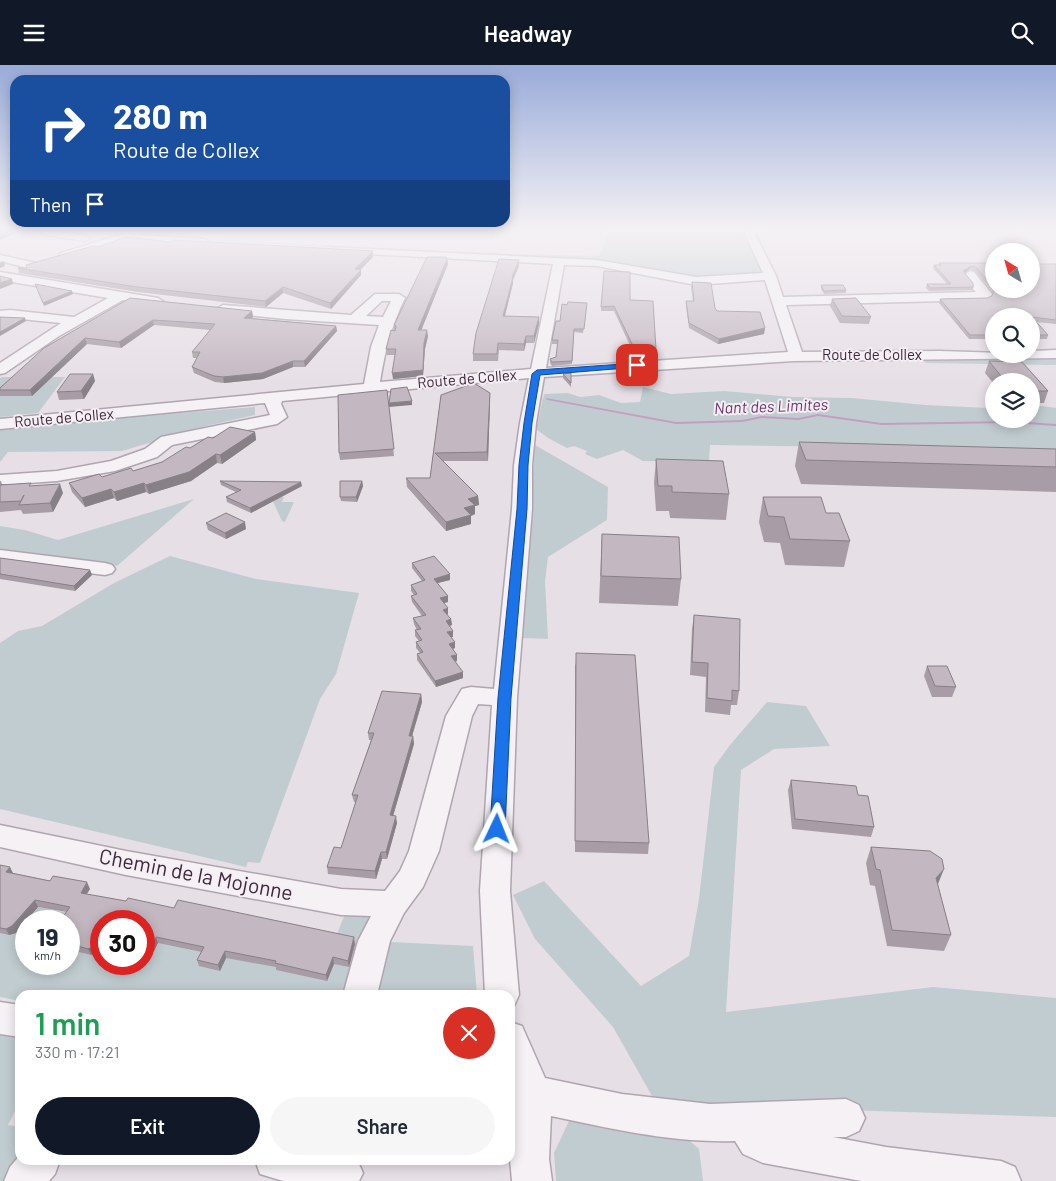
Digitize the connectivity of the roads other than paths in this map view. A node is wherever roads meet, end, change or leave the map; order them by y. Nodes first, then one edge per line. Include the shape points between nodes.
1 (38, 282) edge
2 (555, 282) edge
3 (772, 282) edge
4 (976, 282) edge
5 (119, 297) junction
6 (778, 301) junction
7 (172, 304) edge
8 (208, 308) edge
9 (0, 315) edge
10 (353, 320) junction
11 (76, 321) junction
12 (387, 321) junction
13 (1056, 354) edge
14 (796, 356) junction
15 (0, 370) edge
16 (537, 373) junction
17 (371, 388) junction
18 (275, 397) junction
19 (0, 424) edge
20 (0, 480) edge
21 (0, 556) edge
22 (105, 569) dead end
23 (505, 698) junction
24 (0, 836) edge
25 (393, 904) junction
26 (361, 990) edge
27 (502, 990) edge
28 (0, 1018) edge
29 (15, 1020) edge
30 (515, 1065) edge
31 (520, 1092) edge
32 (846, 1117) dead end
33 (748, 1122) junction
34 (37, 1165) edge
35 (301, 1165) edge
36 (343, 1173) dead end
37 (24, 1181) edge
38 (532, 1181) edge
39 (1001, 1181) edge

1 - 5 street
2 - 16 street
3 - 6 street
4 - 6 street via 985,296
5 - 7 street
5 - 11 street
6 - 14 street
8 - 10 street
9 - 11 street
10 - 12 street
10 - 12 street via 379,297 400,298
11 - 15 street
12 - 17 street via 378,347
13 - 14 street, Route de Collex
14 - 16 street, Route de Collex
16 - 17 street, Route de Collex
16 - 23 street via 528,423
17 - 18 street, Route de Collex
18 - 19 street, Route de Collex
18 - 20 street via 273,404 278,417 272,421 167,441 151,453 115,466 57,476
21 - 22 street
23 - 25 street via 471,695 459,716 424,851 412,878
23 - 27 street via 496,891
24 - 25 street, Chemin de la Mojonne via 126,863 341,902
25 - 26 street via 374,941
28 - 29 street
30 - 31 street
31 - 33 street via 622,1113 710,1123
31 - 38 street via 532,1132
32 - 33 street
33 - 39 street via 751,1135 763,1144 886,1166
34 - 37 street
35 - 36 street

